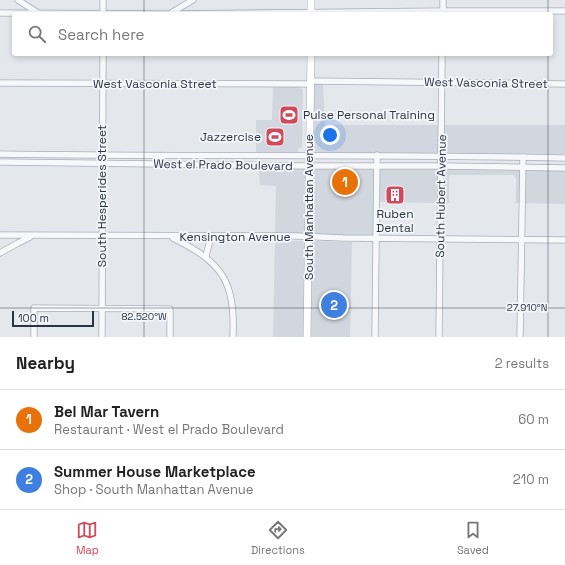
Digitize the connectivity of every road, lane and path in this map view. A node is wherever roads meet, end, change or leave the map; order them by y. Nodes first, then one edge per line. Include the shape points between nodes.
1 (18, 0) edge
2 (103, 0) edge
3 (193, 0) edge
4 (312, 0) edge
5 (443, 0) edge
6 (565, 11) edge
7 (36, 12) edge
8 (103, 12) edge
9 (173, 12) edge
10 (311, 12) edge
11 (443, 12) edge
12 (0, 13) edge
13 (12, 13) edge
14 (103, 56) edge
15 (311, 56) edge
16 (442, 56) edge
17 (310, 82) junction
18 (0, 83) edge
19 (442, 83) junction
20 (103, 84) junction
21 (565, 84) edge
22 (0, 154) edge
23 (343, 155) junction
24 (377, 155) junction
25 (103, 156) junction
26 (191, 156) junction
27 (276, 156) junction
28 (309, 156) junction
29 (441, 156) junction
30 (523, 157) junction
31 (565, 158) edge
32 (0, 162) edge
33 (103, 163) junction
34 (190, 164) junction
35 (276, 166) junction
36 (309, 166) junction
37 (343, 166) junction
38 (377, 166) junction
39 (441, 166) junction
40 (523, 168) junction
41 (565, 168) edge
42 (0, 235) edge
43 (33, 236) junction
44 (102, 236) junction
45 (211, 236) junction
46 (171, 237) junction
47 (309, 237) junction
48 (376, 239) junction
49 (440, 239) junction
50 (522, 240) junction
51 (565, 240) edge
52 (0, 252) edge
53 (206, 256) junction
54 (102, 309) junction
55 (34, 337) edge
56 (102, 337) edge
57 (170, 337) edge
58 (233, 337) edge
59 (307, 337) edge
60 (375, 337) edge
61 (439, 337) edge
62 (520, 337) edge

1 - 7 street
2 - 8 street
3 - 9 street
4 - 10 main road
5 - 11 street
6 - 11 street
12 - 13 street
14 - 20 street, South Hesperides Street
15 - 17 main road, South Manhattan Avenue
16 - 19 street, South Hubert Avenue
17 - 19 street, West Vasconia Street
17 - 20 street, West Vasconia Street
17 - 28 main road, South Manhattan Avenue
18 - 20 street, West Vasconia Street
19 - 21 street, West Vasconia Street
19 - 29 street, South Hubert Avenue
20 - 25 street, South Hesperides Street
22 - 25 street, West el Prado Boulevard
23 - 24 street, West el Prado Boulevard
23 - 28 street, West el Prado Boulevard
23 - 37 street
24 - 29 street, West el Prado Boulevard
24 - 38 street
25 - 26 street, West el Prado Boulevard
25 - 33 street, South Hesperides Street
26 - 27 street, West el Prado Boulevard
26 - 34 street
27 - 28 street, West el Prado Boulevard
27 - 35 street
28 - 36 main road, South Manhattan Avenue
29 - 30 street, West el Prado Boulevard
29 - 39 street, South Hubert Avenue
30 - 31 street, West el Prado Boulevard
30 - 40 street
32 - 33 street, West el Prado Boulevard
33 - 34 street, West el Prado Boulevard
33 - 44 street, South Hesperides Street
34 - 35 street, West el Prado Boulevard
35 - 36 street, West el Prado Boulevard
36 - 37 street, West el Prado Boulevard
36 - 47 main road, South Manhattan Avenue
37 - 38 street, West el Prado Boulevard
38 - 39 street, West el Prado Boulevard
38 - 48 street
39 - 40 street, West el Prado Boulevard
39 - 49 street, South Hubert Avenue
40 - 41 street, West el Prado Boulevard
40 - 50 street
42 - 43 street, Kensington Avenue
43 - 44 street, Kensington Avenue
43 - 52 street
44 - 46 street, Kensington Avenue
44 - 54 street, South Hesperides Street
45 - 46 street, Kensington Avenue
45 - 47 street, Kensington Avenue
45 - 53 street
46 - 53 street
47 - 48 street, Kensington Avenue
47 - 59 main road, South Manhattan Avenue
48 - 49 street, Kensington Avenue
48 - 60 street
49 - 50 street, Kensington Avenue
49 - 61 street, South Hubert Avenue
50 - 51 street, Kensington Avenue
50 - 62 street
53 - 58 street via 219,270 232,297
54 - 55 street via 34,308
54 - 56 street, South Hesperides Street
54 - 57 street via 170,309

